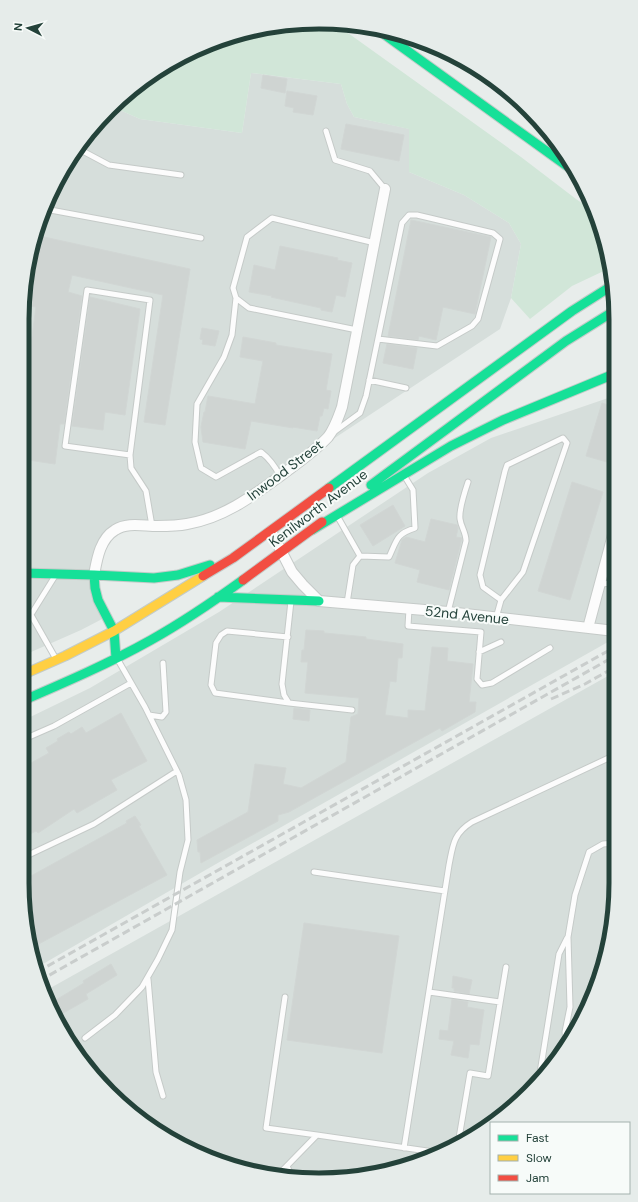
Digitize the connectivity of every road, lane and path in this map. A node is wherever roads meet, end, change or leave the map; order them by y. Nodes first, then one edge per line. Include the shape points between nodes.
1 (389, 38) edge
2 (326, 131) dead end
3 (83, 151) edge
4 (563, 163) edge
5 (181, 175) dead end
6 (385, 189) joint
7 (50, 210) edge
8 (201, 238) dead end
9 (375, 243) junction
10 (607, 289) edge
11 (236, 298) junction
12 (609, 315) edge
13 (357, 330) junction
14 (378, 339) junction
15 (609, 376) edge
16 (369, 380) junction
17 (406, 388) dead end
18 (328, 436) junction
19 (130, 455) junction
20 (404, 475) junction
21 (280, 476) junction
22 (468, 482) dead end
23 (337, 515) junction
24 (152, 526) junction
25 (312, 530) junction
26 (270, 531) junction
27 (609, 550) edge
28 (282, 553) junction
29 (360, 556) junction
30 (233, 558) junction
31 (29, 573) edge
32 (56, 574) junction
33 (94, 575) junction
34 (609, 583) edge
35 (600, 584) junction
36 (218, 597) junction
37 (291, 600) junction
38 (501, 600) junction
39 (319, 601) junction
40 (347, 603) junction
41 (409, 609) junction
42 (448, 612) junction
43 (31, 614) junction
44 (29, 617) edge
45 (496, 618) junction
46 (588, 628) junction
47 (609, 630) edge
48 (114, 631) junction
49 (288, 637) junction
50 (501, 642) dead end
51 (550, 648) dead end
52 (479, 652) junction
53 (116, 658) junction
54 (57, 659) junction
55 (163, 663) dead end
56 (29, 672) edge
57 (131, 683) junction
58 (29, 698) edge
59 (289, 703) junction
60 (352, 710) dead end
61 (149, 715) junction
62 (29, 737) edge
63 (609, 757) edge
64 (177, 771) junction
65 (609, 844) edge
66 (29, 855) edge
67 (314, 872) dead end
68 (445, 892) junction
69 (568, 937) junction
70 (506, 967) dead end
71 (148, 978) junction
72 (429, 992) junction
73 (284, 997) dead end
74 (500, 1002) junction
75 (565, 1035) edge
76 (85, 1038) dead end
77 (540, 1070) edge
78 (163, 1096) dead end
79 (317, 1136) junction
80 (459, 1137) edge
81 (404, 1148) junction
82 (429, 1151) edge
83 (287, 1166) junction
84 (282, 1171) edge
85 (289, 1171) edge

1 - 4 main road
2 - 6 lane via 335,160 370,171
3 - 5 lane via 109,165
6 - 9 street, Inwood Street
7 - 8 lane
9 - 11 lane via 272,218 247,237 233,288
9 - 13 street, Inwood Street
10 - 26 main road, Kenilworth Avenue
11 - 13 lane via 249,308
11 - 21 lane via 232,335 224,357 197,404 195,442 199,461 201,468 216,477 261,452 274,465
12 - 25 main road, Kenilworth Avenue via 553,350
13 - 18 street, Inwood Street via 342,407 337,423
14 - 14 lane via 402,224 409,216 417,215 493,233 500,239 478,319 472,326 437,346
14 - 16 lane
15 - 20 main road via 503,420 451,446
16 - 17 lane
16 - 18 lane via 360,413
18 - 21 street, Inwood Street via 313,452
19 - 19 lane via 65,446 87,290 150,300
19 - 24 lane via 131,468 146,491
20 - 23 main road
20 - 29 lane via 413,490 415,528 399,535 389,557
21 - 24 street, Inwood Street via 231,509 208,519 187,525
22 - 42 lane via 460,517 466,540
23 - 25 main road
23 - 29 lane
24 - 33 street, Inwood Street via 134,525 114,530 101,546
25 - 28 main road, Kenilworth Avenue
26 - 28 street
26 - 30 main road, Kenilworth Avenue
27 - 35 street
28 - 36 main road, Kenilworth Avenue
28 - 39 street via 292,572
29 - 40 lane via 353,565
30 - 33 main road via 178,575 154,578
30 - 48 main road, Kenilworth Avenue
31 - 32 main road
32 - 33 main road
32 - 43 lane
33 - 48 main road via 98,600
34 - 35 lane
35 - 46 street
36 - 37 main road
36 - 53 main road, Kenilworth Avenue via 170,629
37 - 39 main road
37 - 49 lane
38 - 38 lane via 522,572 567,443 563,438 508,465 505,471 480,575 483,587
38 - 45 lane
39 - 40 street, 52nd Avenue
40 - 41 street, 52nd Avenue
41 - 42 street, 52nd Avenue
41 - 52 lane via 408,626 481,632
42 - 45 street, 52nd Avenue
43 - 44 lane
43 - 54 lane
45 - 46 street, 52nd Avenue
46 - 47 street, 52nd Avenue
48 - 53 main road
48 - 54 main road, Kenilworth Avenue
49 - 59 lane via 282,684
49 - 59 lane via 227,631 216,642 211,685 215,694
50 - 52 lane
51 - 52 lane via 492,683 482,685 477,679
53 - 57 lane
53 - 58 main road, Kenilworth Avenue
54 - 56 main road, Kenilworth Avenue
55 - 61 lane via 166,712 162,717
57 - 61 lane
57 - 62 lane via 54,726
59 - 60 lane
61 - 64 lane
63 - 68 lane via 463,828 453,846
64 - 66 lane via 94,824
64 - 71 lane via 186,800 188,840 180,872 172,930
65 - 69 lane via 589,852 575,895
67 - 68 lane
68 - 72 lane
69 - 75 lane via 570,1007
69 - 77 lane via 558,954
70 - 74 lane
71 - 76 lane via 115,1015
71 - 78 lane via 156,1072
72 - 74 lane
72 - 81 lane
73 - 79 lane via 266,1128
74 - 80 lane via 488,1076 470,1072
79 - 81 lane
79 - 83 lane
81 - 82 lane
83 - 84 lane
83 - 85 lane

